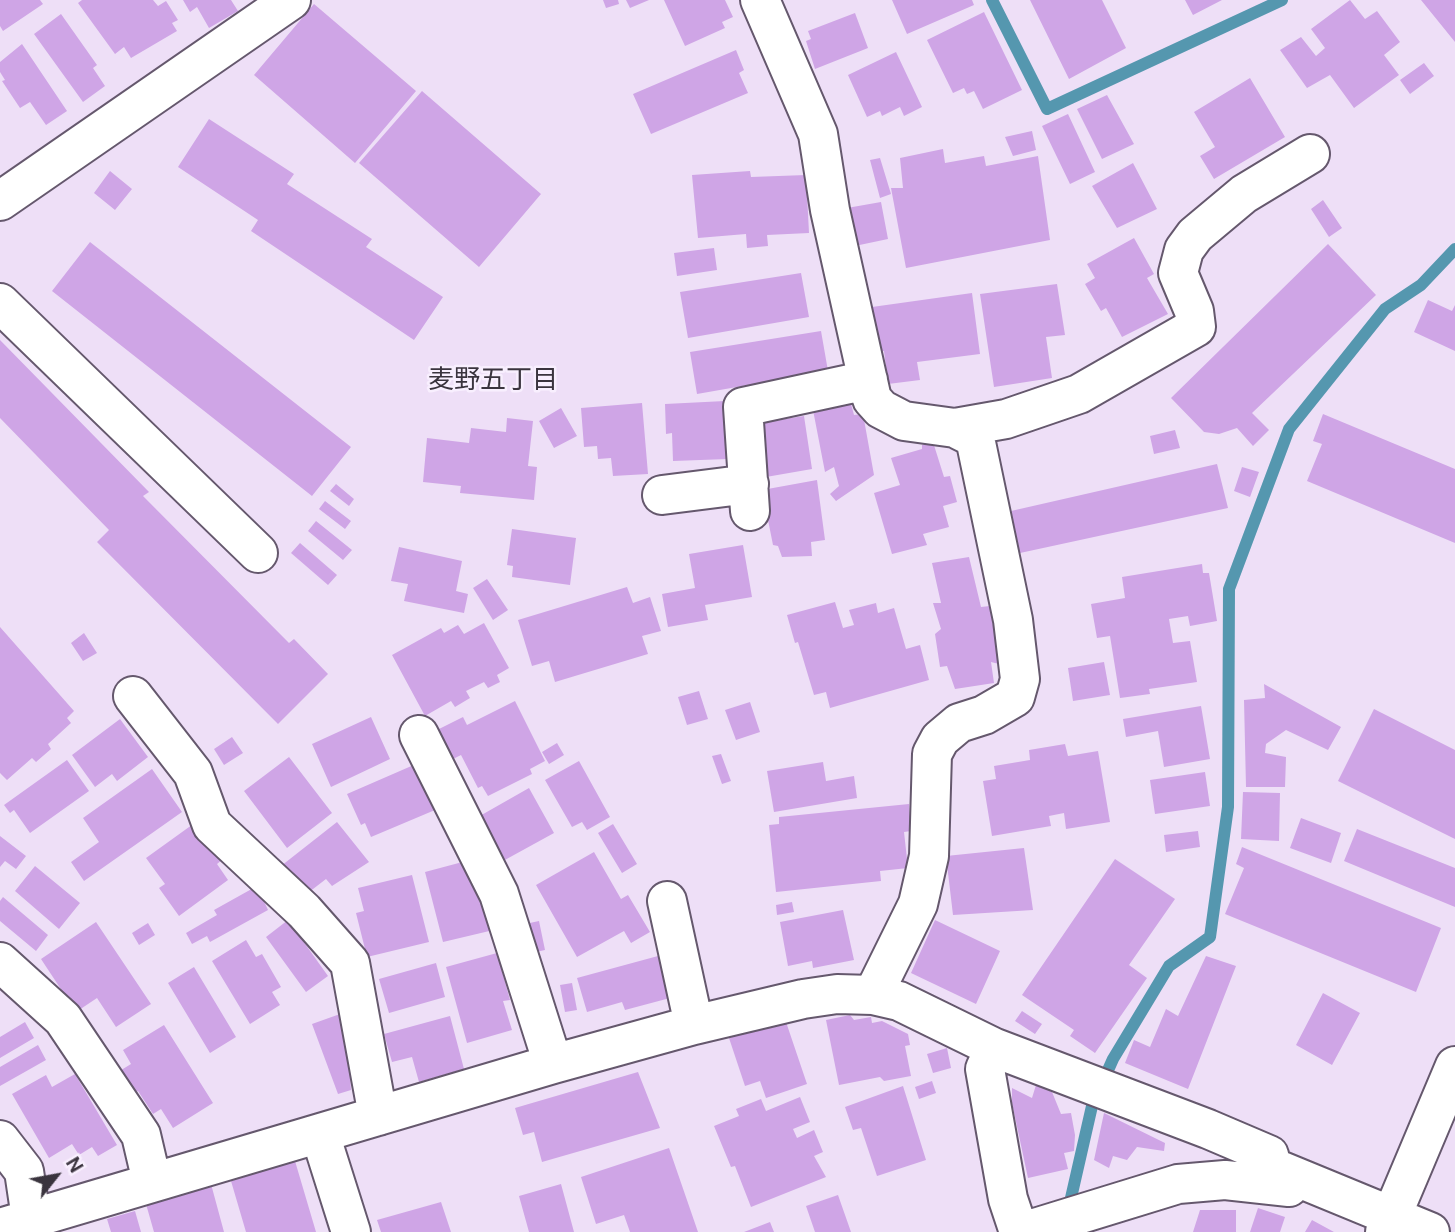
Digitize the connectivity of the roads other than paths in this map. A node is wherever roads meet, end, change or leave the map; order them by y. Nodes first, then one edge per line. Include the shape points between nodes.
1 (291, 0) edge
2 (760, 0) edge
3 (1310, 155) dead end
4 (0, 201) edge
5 (0, 303) edge
6 (868, 380) junction
7 (954, 428) junction
8 (662, 495) dead end
9 (258, 553) dead end
10 (133, 696) dead end
11 (419, 735) dead end
12 (667, 901) dead end
13 (0, 962) edge
14 (873, 995) junction
15 (694, 1025) junction
16 (995, 1048) junction
17 (553, 1064) junction
18 (1455, 1066) edge
19 (377, 1116) junction
20 (320, 1134) junction
21 (0, 1140) edge
22 (1272, 1167) junction
23 (152, 1182) junction
24 (15, 1223) edge
25 (1388, 1224) edge
26 (351, 1232) edge
27 (1020, 1232) edge
28 (1430, 1232) edge

1 - 4 street
2 - 6 street via 818,134 830,211
3 - 7 street via 1244,194 1184,250 1178,273 1196,327 1079,394 1006,419
5 - 9 street
6 - 7 street via 872,398 888,413 904,421
6 - 8 street via 743,407 749,498
7 - 14 street via 975,438 1013,620 1020,679 1015,697 959,723 940,739 932,754 929,856 918,904
10 - 19 street via 193,773 212,825 304,911 350,963
11 - 17 street via 499,894
12 - 15 street
13 - 23 street via 63,1019 141,1135
14 - 15 street via 803,999
14 - 16 street via 900,1001
15 - 17 street
16 - 22 street via 1269,1155
16 - 27 street via 985,1069 1008,1199
17 - 19 street
18 - 25 street
19 - 20 street
20 - 23 street
20 - 26 street
21 - 24 street via 24,1171
22 - 25 street
22 - 27 street via 1289,1187 1225,1180 1178,1184
23 - 24 street
25 - 28 street

